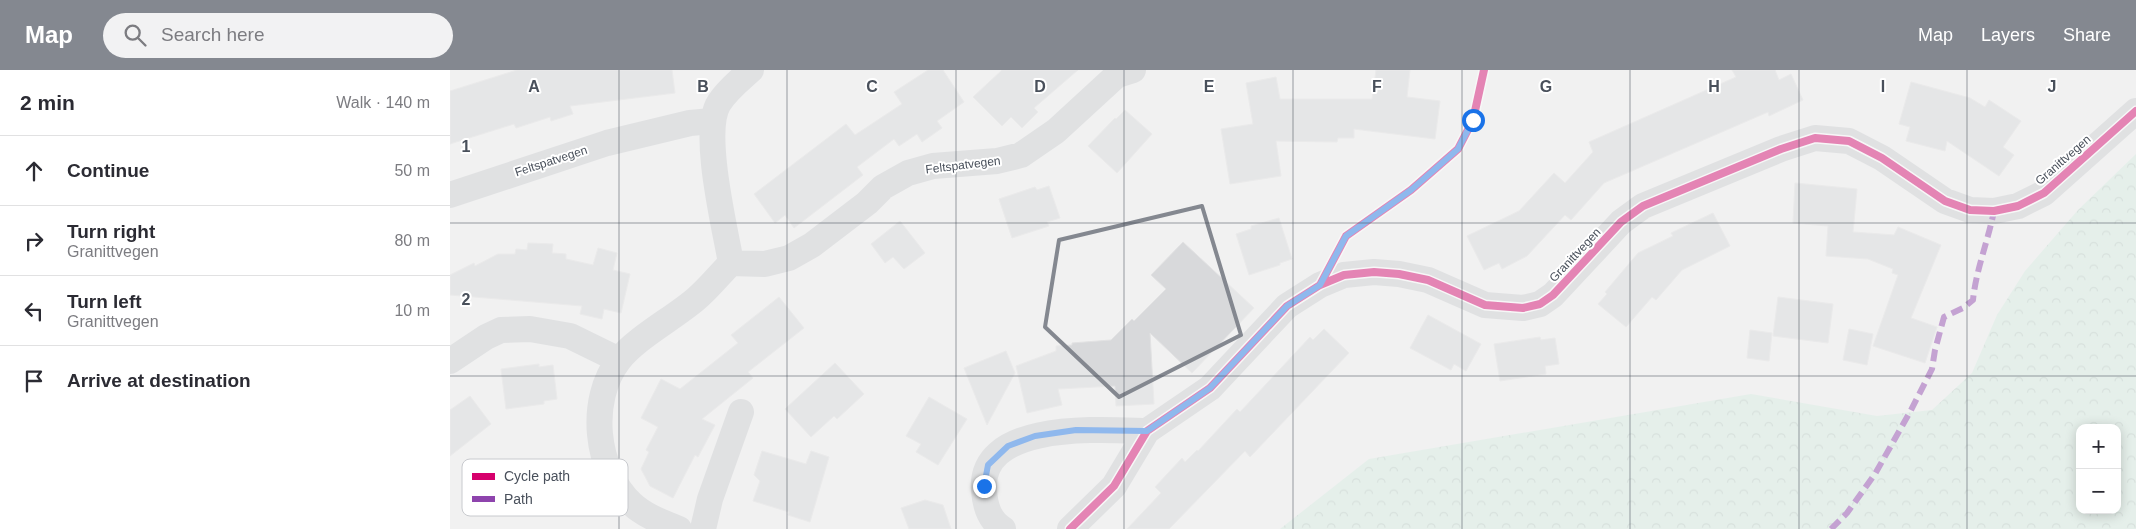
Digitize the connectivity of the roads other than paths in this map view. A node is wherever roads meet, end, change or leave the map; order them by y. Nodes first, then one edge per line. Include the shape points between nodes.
1 (752, 70) edge
2 (1133, 70) edge
3 (2136, 111) edge
4 (712, 121) junction
5 (450, 195) edge
6 (731, 263) junction
7 (619, 360) junction
8 (450, 361) edge
9 (741, 412) dead end
10 (1147, 431) junction
11 (606, 459) edge
12 (628, 500) edge
13 (679, 529) edge
14 (703, 529) edge
15 (1003, 529) edge
16 (1070, 529) edge

1 - 4 street via 718,104
2 - 6 street, Feltspatvegen via 1117,75 1056,131 1021,155 997,161 933,166 908,173 883,187 828,233 789,258 766,264
3 - 10 street, Granittvegen via 2044,193 2018,206 1994,211 1970,210 1945,201 1882,158 1849,141 1815,138 1782,148 1643,206 1621,222 1553,295 1540,304 1523,308 1485,305 1428,280 1374,272 1344,275 1320,285 1287,306 1210,388
4 - 5 street, Feltspatvegen via 690,123 607,143
4 - 6 street via 712,149
6 - 7 street via 697,299
7 - 8 street via 570,336 530,329 501,330
7 - 11 street via 601,395 599,427
9 - 14 street via 710,499
10 - 15 street via 1076,430 1035,436 1008,446 988,465 984,486 986,508
10 - 16 street, Granittvegen via 1114,486
12 - 13 street via 646,515

